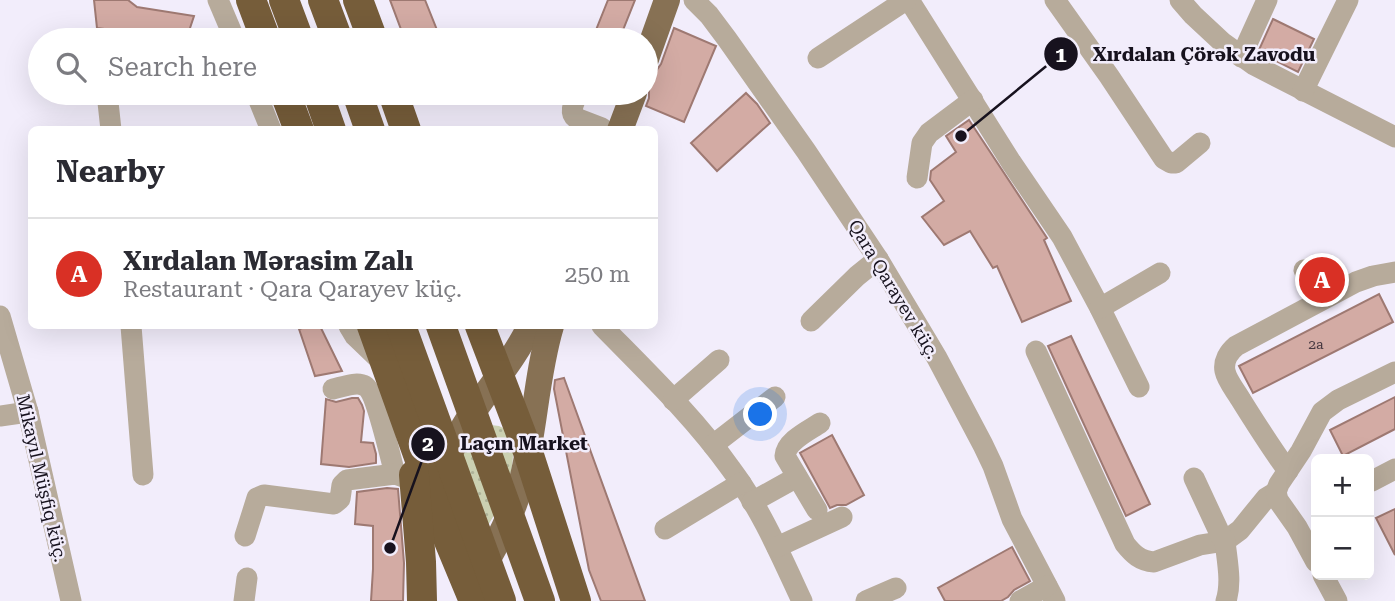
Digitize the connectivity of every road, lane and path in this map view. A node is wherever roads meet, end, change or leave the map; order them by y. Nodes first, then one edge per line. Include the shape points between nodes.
1 (218, 0) edge
2 (251, 0) edge
3 (284, 0) edge
4 (323, 0) edge
5 (358, 0) edge
6 (648, 0) edge
7 (667, 0) edge
8 (694, 0) edge
9 (907, 0) edge
10 (1055, 0) edge
11 (1181, 0) edge
12 (1267, 0) edge
13 (1348, 0) edge
14 (230, 28) edge
15 (262, 28) edge
16 (294, 28) edge
17 (334, 28) edge
18 (368, 28) edge
19 (638, 28) edge
20 (657, 28) edge
21 (1241, 57) junction
22 (818, 58) dead end
23 (1303, 91) junction
24 (973, 100) junction
25 (108, 105) edge
26 (261, 105) edge
27 (290, 105) edge
28 (322, 105) edge
29 (361, 105) edge
30 (573, 105) edge
31 (613, 105) edge
32 (625, 105) edge
33 (111, 126) edge
34 (269, 126) edge
35 (297, 126) edge
36 (329, 126) edge
37 (369, 126) edge
38 (600, 126) edge
39 (609, 126) edge
40 (610, 126) edge
41 (1395, 137) edge
42 (1200, 143) dead end
43 (917, 178) dead end
44 (878, 259) junction
45 (1304, 270) dead end
46 (1395, 272) edge
47 (1160, 273) dead end
48 (1319, 301) junction
49 (1100, 308) junction
50 (0, 316) edge
51 (811, 321) dead end
52 (131, 329) edge
53 (351, 329) edge
54 (373, 329) edge
55 (402, 329) edge
56 (442, 329) edge
57 (481, 329) edge
58 (528, 329) edge
59 (550, 329) edge
60 (605, 329) edge
61 (1036, 351) dead end
62 (719, 360) dead end
63 (387, 368) junction
64 (1395, 373) edge
65 (499, 376) junction
66 (1139, 387) dead end
67 (333, 389) dead end
68 (775, 397) dead end
69 (673, 400) junction
70 (28, 412) junction
71 (0, 416) edge
72 (405, 419) junction
73 (820, 423) dead end
74 (458, 437) junction
75 (713, 445) junction
76 (527, 449) junction
77 (1395, 469) edge
78 (1288, 471) junction
79 (143, 475) dead end
80 (797, 477) junction
81 (405, 478) junction
82 (1194, 478) dead end
83 (1374, 480) edge
84 (741, 483) junction
85 (1276, 492) junction
86 (752, 502) junction
87 (438, 510) junction
88 (817, 510) dead end
89 (511, 513) junction
90 (842, 517) dead end
91 (665, 529) dead end
92 (245, 536) dead end
93 (1225, 541) junction
94 (777, 547) junction
95 (1311, 553) edge
96 (247, 578) dead end
97 (1326, 580) edge
98 (896, 588) dead end
99 (1051, 594) edge
100 (469, 597) edge
101 (71, 601) edge
102 (244, 601) edge
103 (424, 601) edge
104 (501, 601) edge
105 (540, 601) edge
106 (576, 601) edge
107 (802, 601) edge
108 (866, 601) edge
109 (1020, 601) edge
110 (1226, 601) edge
111 (1337, 601) edge

1 - 14 street
2 - 15 highway
3 - 16 highway
4 - 17 highway
5 - 18 highway
6 - 19 main road
7 - 20 main road
8 - 44 street, Qara Qarayev küç. via 751,72
9 - 22 street
9 - 24 street
10 - 42 street via 1164,159 1176,163
11 - 21 street
12 - 21 street
13 - 23 street
21 - 23 street
23 - 41 street
24 - 43 street via 929,133 922,143
24 - 49 street via 1062,237
25 - 33 street
26 - 34 street
27 - 35 highway
28 - 36 highway
29 - 37 highway
30 - 38 street via 573,116
31 - 39 main road
32 - 40 main road
44 - 51 street
44 - 99 street, Qara Qarayev küç. via 983,445 1012,519
45 - 48 street
46 - 48 street via 1356,282
47 - 49 street
48 - 78 street via 1236,346 1225,362 1229,381
49 - 66 street
50 - 70 street, Mikayıl Müşfiq küç.
52 - 79 street
53 - 63 street
54 - 63 highway
55 - 104 highway, bridge
56 - 105 highway, bridge
57 - 65 highway
58 - 65 main road
59 - 76 main road
60 - 69 street
61 - 93 street via 1131,552 1154,562
62 - 69 street
63 - 72 highway
64 - 78 street via 1327,407
65 - 74 main road
65 - 76 highway
67 - 81 street via 363,384 369,389
68 - 75 street
69 - 75 street
70 - 71 street
70 - 101 street, Mikayıl Müşfiq küç.
72 - 81 highway
72 - 87 highway
73 - 80 street via 785,450
74 - 76 main road via 472,421 497,414 514,423
74 - 87 main road via 446,462
75 - 84 street
76 - 89 main road
76 - 106 highway
77 - 83 street
78 - 85 street
80 - 86 street
80 - 88 street
81 - 92 street via 347,480 334,504 264,495 257,498
81 - 103 highway
82 - 93 street
84 - 86 street
84 - 91 street
85 - 93 street
85 - 95 street
86 - 94 street
87 - 89 main road via 456,543 469,548 489,543
87 - 100 highway
87 - 103 main road
89 - 100 main road
90 - 94 street
93 - 110 street
94 - 107 street
96 - 102 street
97 - 111 street
98 - 108 street
99 - 109 street

